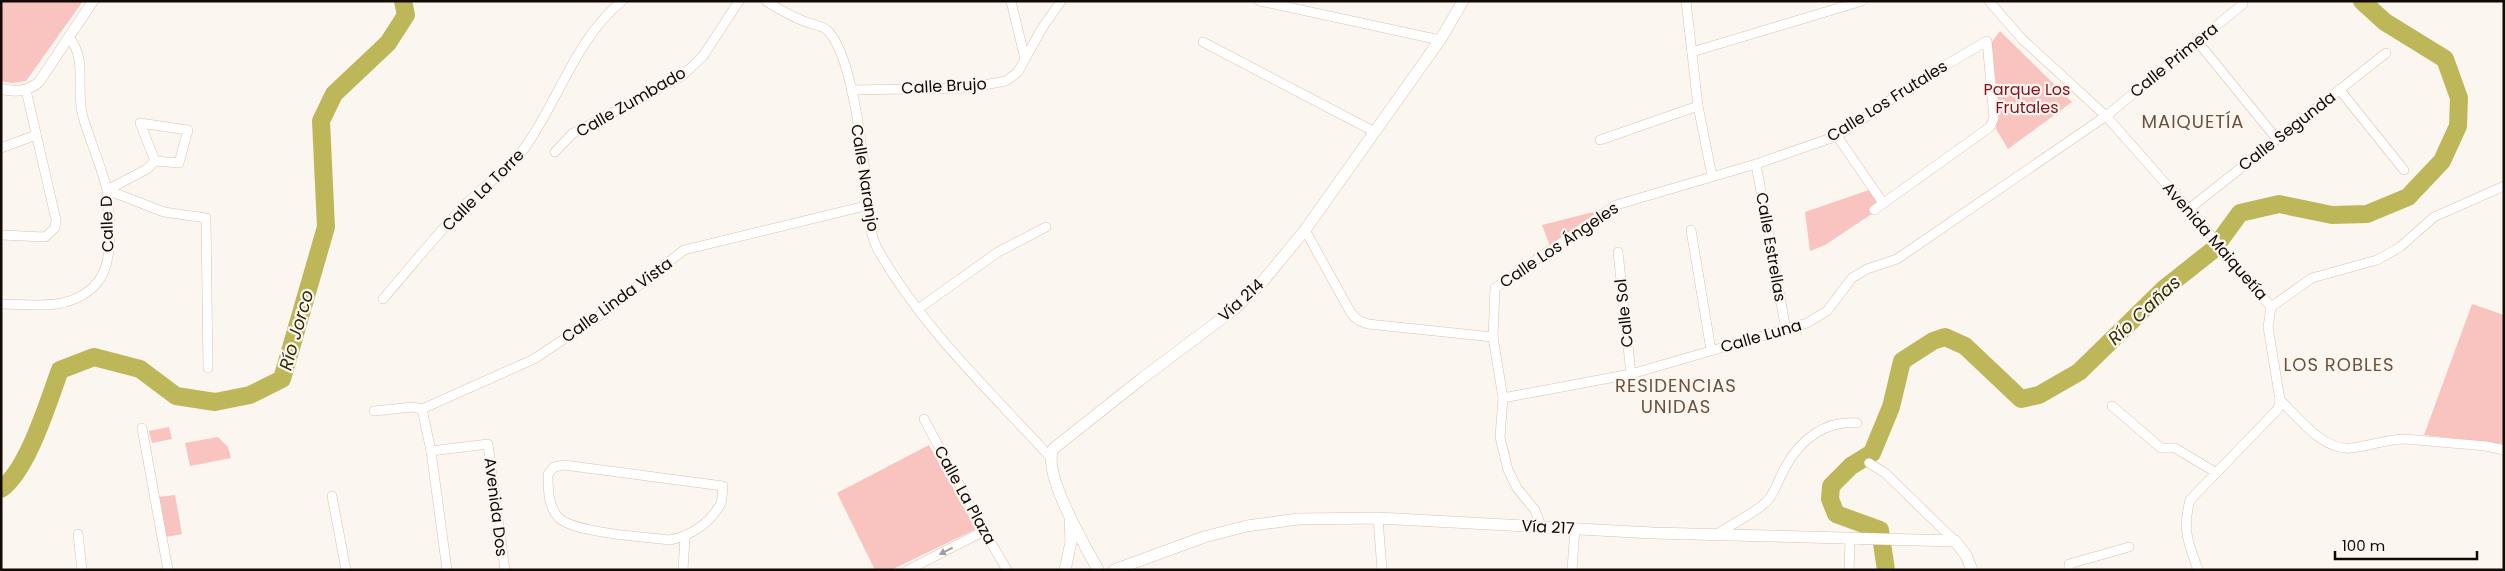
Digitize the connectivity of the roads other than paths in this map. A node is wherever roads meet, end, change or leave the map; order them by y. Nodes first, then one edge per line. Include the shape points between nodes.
1 (93, 1) edge
2 (622, 1) edge
3 (739, 1) edge
4 (766, 1) edge
5 (1011, 1) edge
6 (1061, 1) edge
7 (1260, 1) edge
8 (1462, 1) edge
9 (1686, 1) edge
10 (1862, 1) edge
11 (1988, 1) edge
12 (2243, 4) dead end
13 (69, 37) junction
14 (1440, 40) junction
15 (2197, 41) junction
16 (1203, 42) dead end
17 (1692, 52) junction
18 (2386, 53) dead end
19 (1025, 59) junction
20 (1, 89) edge
21 (2339, 89) junction
22 (26, 90) junction
23 (851, 90) junction
24 (1698, 106) junction
25 (2106, 116) junction
26 (1375, 132) junction
27 (36, 134) junction
28 (1837, 136) junction
29 (2276, 138) junction
30 (1600, 140) dead end
31 (1, 148) edge
32 (555, 152) dead end
33 (155, 160) junction
34 (1756, 164) junction
35 (2404, 170) dead end
36 (1712, 176) junction
37 (2504, 186) edge
38 (107, 190) junction
39 (1883, 203) junction
40 (869, 204) junction
41 (1874, 210) dead end
42 (2189, 210) junction
43 (1046, 228) dead end
44 (1305, 230) junction
45 (1690, 230) dead end
46 (1, 234) edge
47 (1618, 252) dead end
48 (383, 299) dead end
49 (1, 304) edge
50 (2271, 307) junction
51 (918, 309) junction
52 (1786, 330) junction
53 (1493, 337) junction
54 (1711, 350) junction
55 (208, 368) dead end
56 (1631, 374) junction
57 (1503, 398) junction
58 (2280, 400) junction
59 (2112, 406) dead end
60 (422, 409) junction
61 (374, 411) dead end
62 (924, 419) dead end
63 (1857, 423) dead end
64 (142, 428) dead end
65 (2504, 450) edge
66 (430, 451) junction
67 (1050, 457) junction
68 (1868, 463) dead end
69 (2215, 472) junction
70 (332, 496) dead end
71 (1070, 514) junction
72 (1378, 518) junction
73 (1541, 526) junction
74 (1574, 528) junction
75 (984, 531) junction
76 (78, 534) dead end
77 (1717, 534) junction
78 (685, 537) junction
79 (1850, 538) junction
80 (1955, 541) junction
81 (2129, 547) dead end
82 (82, 570) edge
83 (168, 570) edge
84 (346, 570) edge
85 (447, 570) edge
86 (505, 570) edge
87 (683, 570) edge
88 (908, 570) edge
89 (1007, 570) edge
90 (1064, 570) edge
91 (1098, 570) edge
92 (1114, 570) edge
93 (1382, 570) edge
94 (1572, 570) edge
95 (1849, 570) edge
96 (1972, 570) edge
97 (2069, 570) edge
98 (2198, 570) edge

1 - 13 street
2 - 48 street, Calle La Torre via 597,24 584,43 528,144 512,165 464,206
3 - 32 street, Calle Zumbado via 702,56 682,76 572,134
4 - 23 street, Calle Naranjo via 783,12 826,29 844,58
5 - 19 street
6 - 19 street, Calle Brujo
7 - 14 street
8 - 14 main road, Vía 214
9 - 17 street
10 - 17 street
11 - 25 street, Avenida Maiquetía via 2022,40
12 - 15 street, Calle Primera
13 - 22 street via 39,82
13 - 38 street, Calle D via 78,48 82,115
14 - 26 main road, Vía 214
15 - 25 street, Calle Primera
15 - 29 street
16 - 26 street
17 - 24 street
18 - 21 street, Calle Segunda
19 - 23 street, Calle Brujo via 1018,72 1006,81 967,88
20 - 22 street
21 - 29 street, Calle Segunda
21 - 35 street
22 - 27 street
23 - 40 street, Calle Naranjo
24 - 30 street
24 - 36 street
25 - 42 street, Avenida Maiquetía
25 - 52 street, Calle Luna via 1897,260 1867,269 1852,278 1827,311 1808,323
26 - 44 main road, Vía 214
27 - 31 street
27 - 46 street via 56,220 55,228 45,237
28 - 34 street, Calle Los Frutales
28 - 39 street
28 - 39 street, Calle Los Frutales via 1922,79 1987,41 1993,123
29 - 42 street, Calle Segunda
33 - 33 street via 140,122 188,130 179,163
33 - 38 street via 147,169
34 - 36 street, Calle Los Ángeles
34 - 52 street, Calle Estrellas
36 - 53 street, Calle Los Ángeles via 1616,204 1495,288
37 - 50 street via 2434,216 2400,247 2377,260 2312,278
38 - 49 street, Calle D via 108,264 99,280 86,293 61,303
38 - 55 street via 164,212 206,218
39 - 41 street
40 - 51 street, Calle Naranjo via 869,221 876,246
40 - 60 street, Calle Linda Vista via 684,250 606,311 534,359
42 - 50 street, Avenida Maiquetía
43 - 51 street via 998,252
44 - 53 street via 1358,320 1368,324
44 - 67 main road, Vía 214 via 1264,280 1237,306 1058,444
45 - 54 street
47 - 56 street, Calle Sol
50 - 58 street, Avenida Maiquetía via 2268,327
51 - 67 street, Calle Naranjo via 982,388
52 - 54 street, Calle Luna
53 - 57 street
54 - 56 street, Calle Luna
56 - 57 street, Calle Luna
57 - 73 street via 1500,437 1508,470 1517,488 1535,510
58 - 65 street via 2326,443 2337,448 2405,439
58 - 69 street via 2278,409 2266,423
59 - 69 street via 2161,448 2175,448
60 - 61 street, Calle Linda Vista via 413,406
60 - 66 street
62 - 75 street, Calle La Plaza
63 - 77 street via 1840,422 1825,426 1816,433 1787,463 1768,500
64 - 83 street
66 - 85 street
66 - 86 street, Avenida Dos via 488,444
67 - 71 main road via 1053,478
68 - 80 street via 1885,473
69 - 98 street via 2190,500 2185,520 2186,534
70 - 84 street
71 - 90 main road via 1071,542
71 - 91 main road
72 - 73 main road, Vía 217
72 - 92 main road, Vía 217 via 1298,519 1247,526 1204,537
72 - 93 street
73 - 74 main road, Vía 217
74 - 77 main road, Vía 217
74 - 94 street
75 -> 88 street
75 - 89 street, Calle La Plaza
76 - 82 street
77 - 79 main road, Vía 217
78 - 78 street via 700,527 721,504 723,486 564,465 554,467 548,474 552,507 560,518 574,527 670,540
78 - 87 street
79 - 80 main road, Vía 217
79 - 95 street
80 - 96 main road
81 - 97 street via 2069,564

